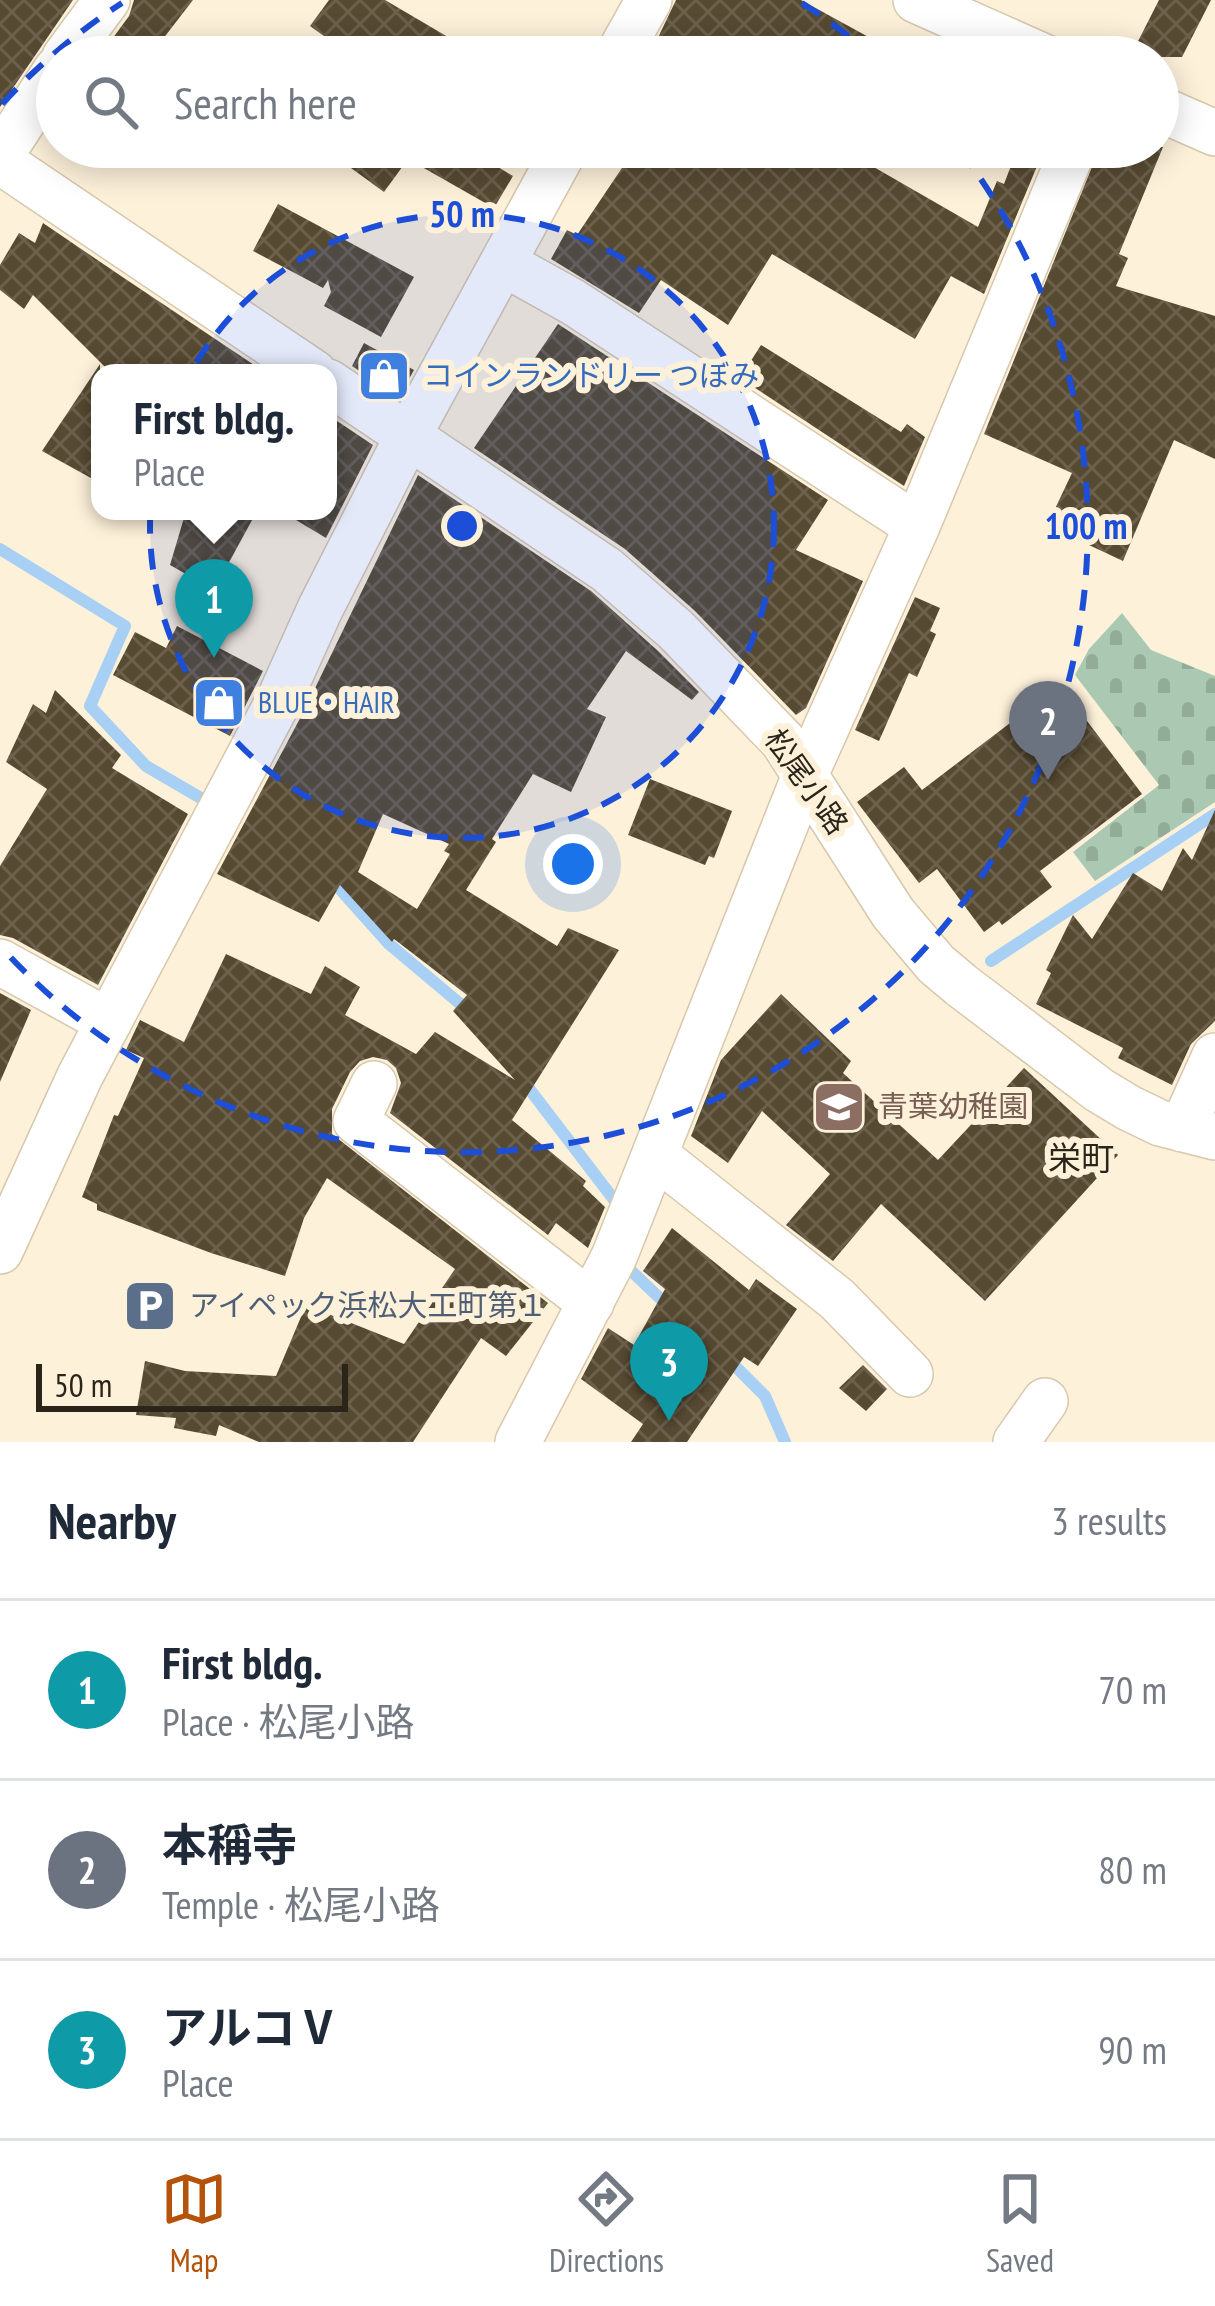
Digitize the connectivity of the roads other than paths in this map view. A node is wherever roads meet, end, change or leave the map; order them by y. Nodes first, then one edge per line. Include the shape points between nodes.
1 (107, 0) edge
2 (649, 0) edge
3 (916, 0) edge
4 (80, 36) edge
5 (628, 36) edge
6 (997, 36) edge
7 (36, 102) edge
8 (1179, 117) edge
9 (1215, 133) edge
10 (0, 159) edge
11 (555, 168) edge
12 (1065, 168) edge
13 (503, 263) junction
14 (301, 364) edge
15 (337, 388) edge
16 (409, 436) junction
17 (917, 526) junction
18 (805, 775) junction
19 (0, 962) edge
20 (109, 1022) junction
21 (1215, 1056) edge
22 (374, 1084) dead end
23 (1199, 1133) edge
24 (655, 1155) junction
25 (0, 1251) edge
26 (591, 1304) junction
27 (910, 1374) dead end
28 (1045, 1401) dead end
29 (518, 1442) edge
30 (1016, 1442) edge

1 - 4 street
2 - 5 street
3 - 6 street
7 - 10 street
8 - 9 street
10 - 14 street
11 - 13 street
12 - 17 street
13 - 16 street
13 - 17 street
15 - 16 street, 松尾小路
16 - 18 street, 松尾小路 via 643,599 783,741
16 - 20 street
17 - 18 street
18 - 23 street, 松尾小路 via 893,913 936,964 1100,1090
18 - 24 street
19 - 20 street
20 - 25 street
21 - 23 street
22 - 26 street via 356,1121
24 - 26 street
24 - 27 street via 837,1299
26 - 29 street
28 - 30 street

